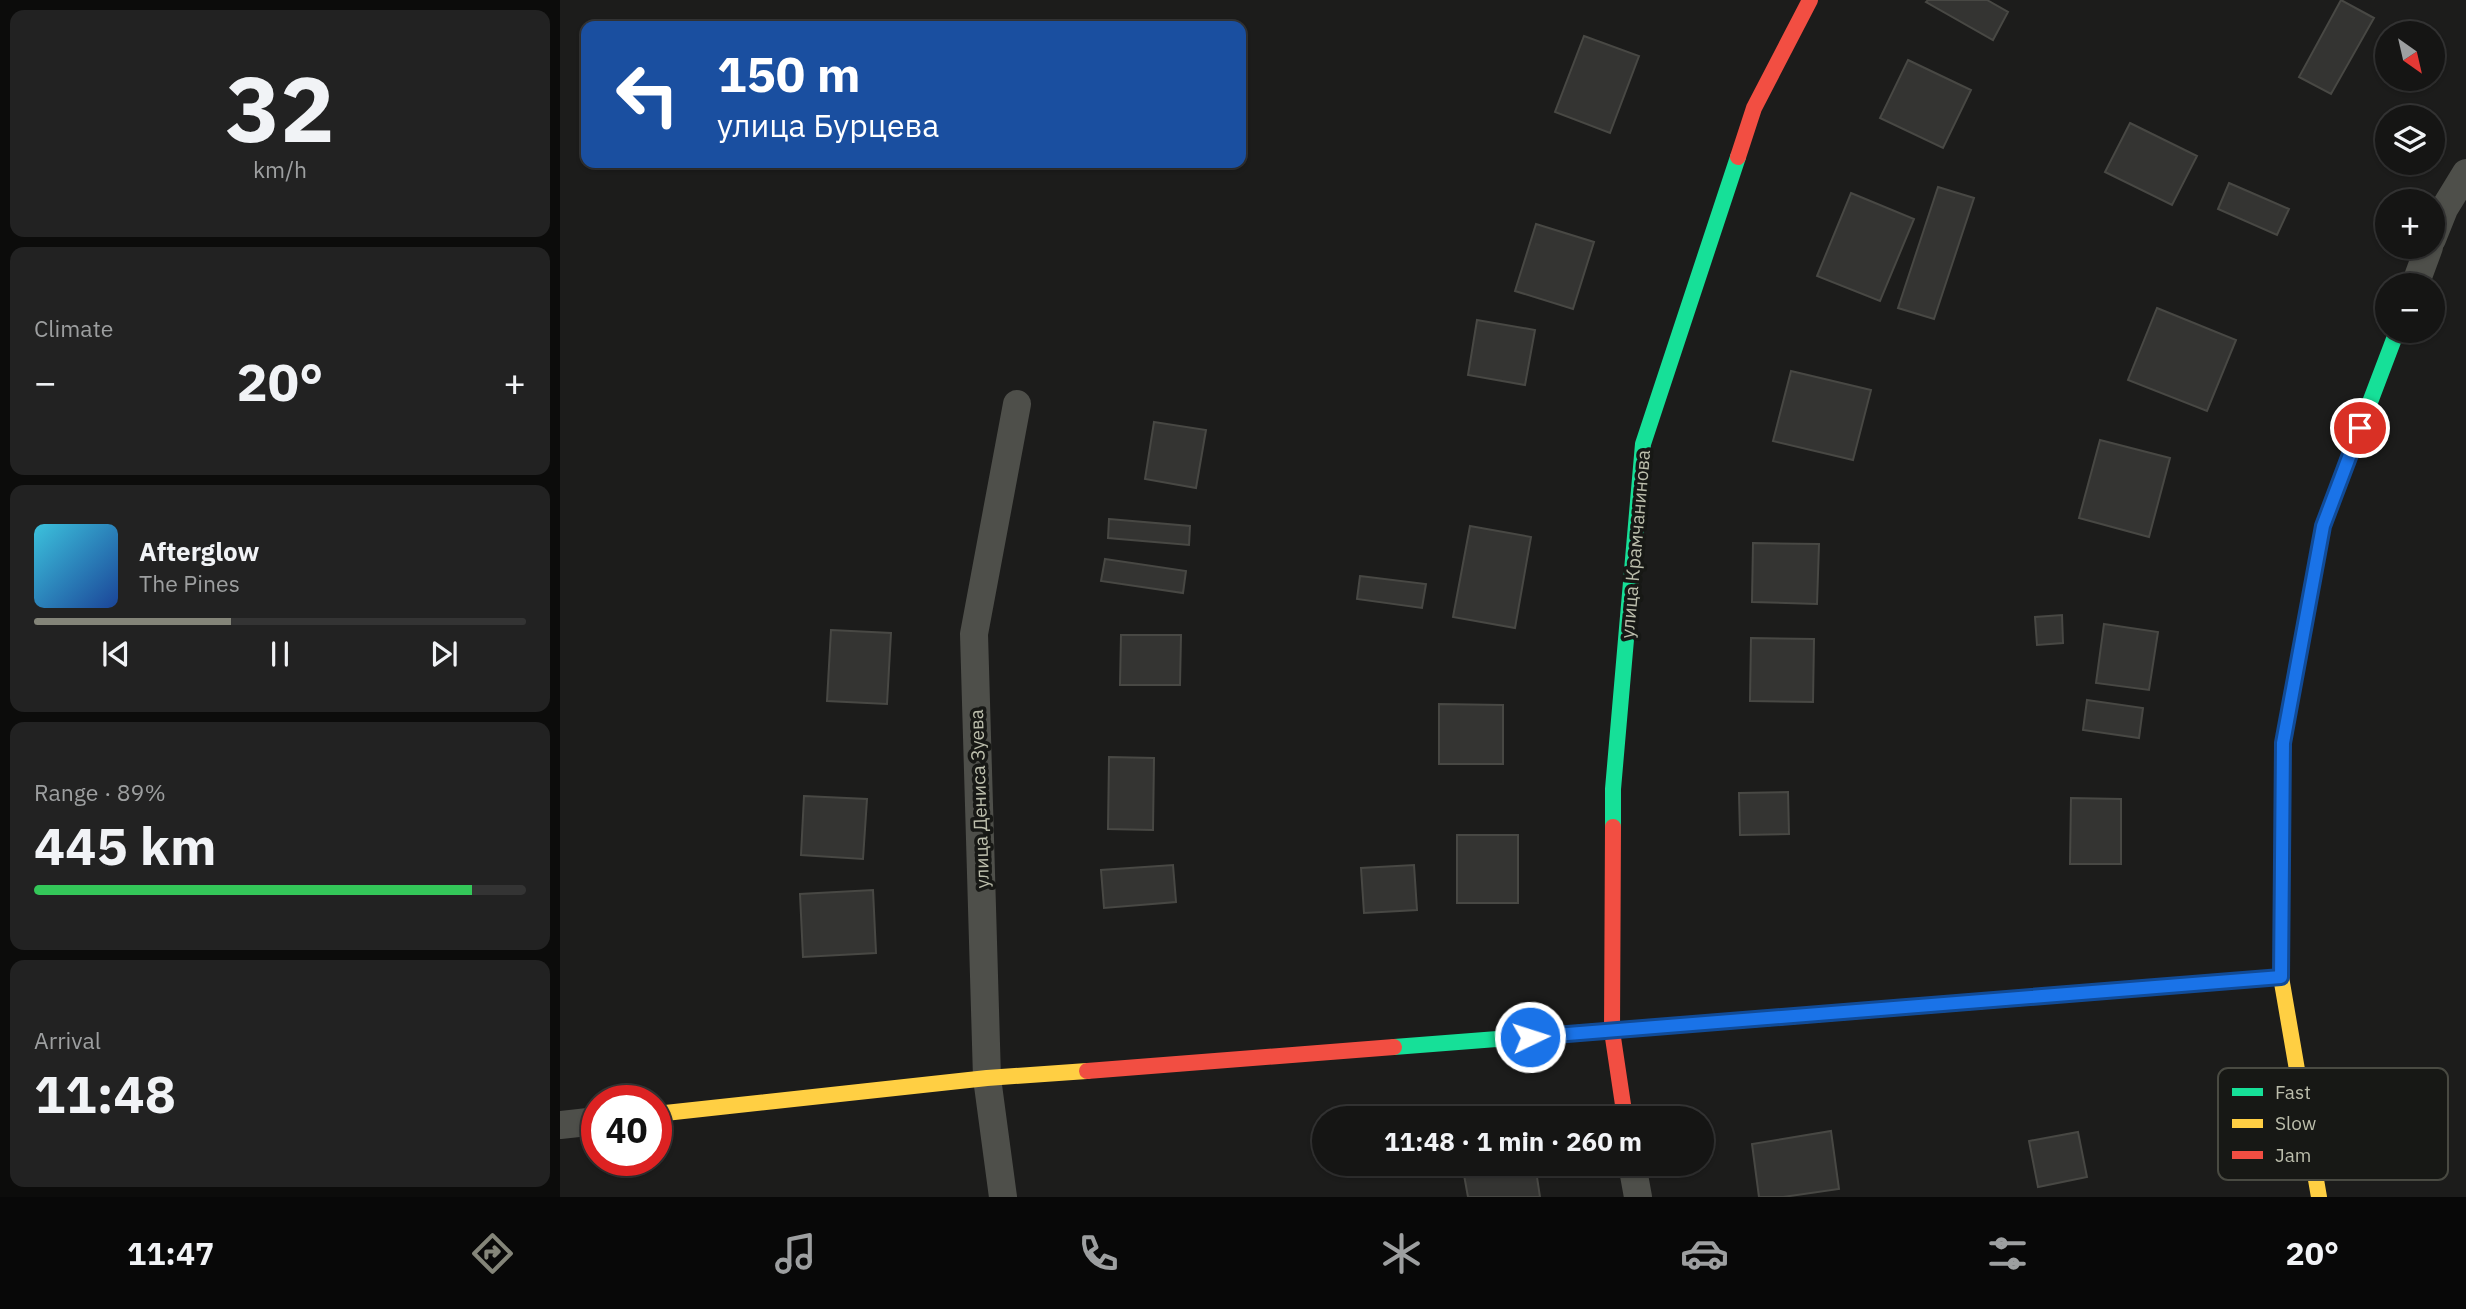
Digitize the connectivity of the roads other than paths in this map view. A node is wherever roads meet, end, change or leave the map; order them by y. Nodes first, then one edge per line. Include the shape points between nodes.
1 (1810, 0) edge
2 (2466, 173) edge
3 (2445, 207) edge
4 (2392, 343) edge
5 (1017, 404) dead end
6 (2281, 977) junction
7 (1612, 1031) junction
8 (2296, 1068) edge
9 (987, 1078) junction
10 (1623, 1106) edge
11 (672, 1112) edge
12 (581, 1123) edge
13 (560, 1125) edge
14 (1634, 1176) edge
15 (1003, 1197) edge
16 (1638, 1197) edge

1 - 7 street, улица Крамчанинова via 1754,108 1643,444 1613,789
2 - 3 street
4 - 6 street via 2323,526 2283,743
5 - 9 street, улица Дениса Зуева via 974,634
6 - 7 street
6 - 8 street
7 - 9 street
7 - 10 street, улица Крамчанинова
9 - 11 street
9 - 15 street, улица Дениса Зуева
12 - 13 street
14 - 16 street

